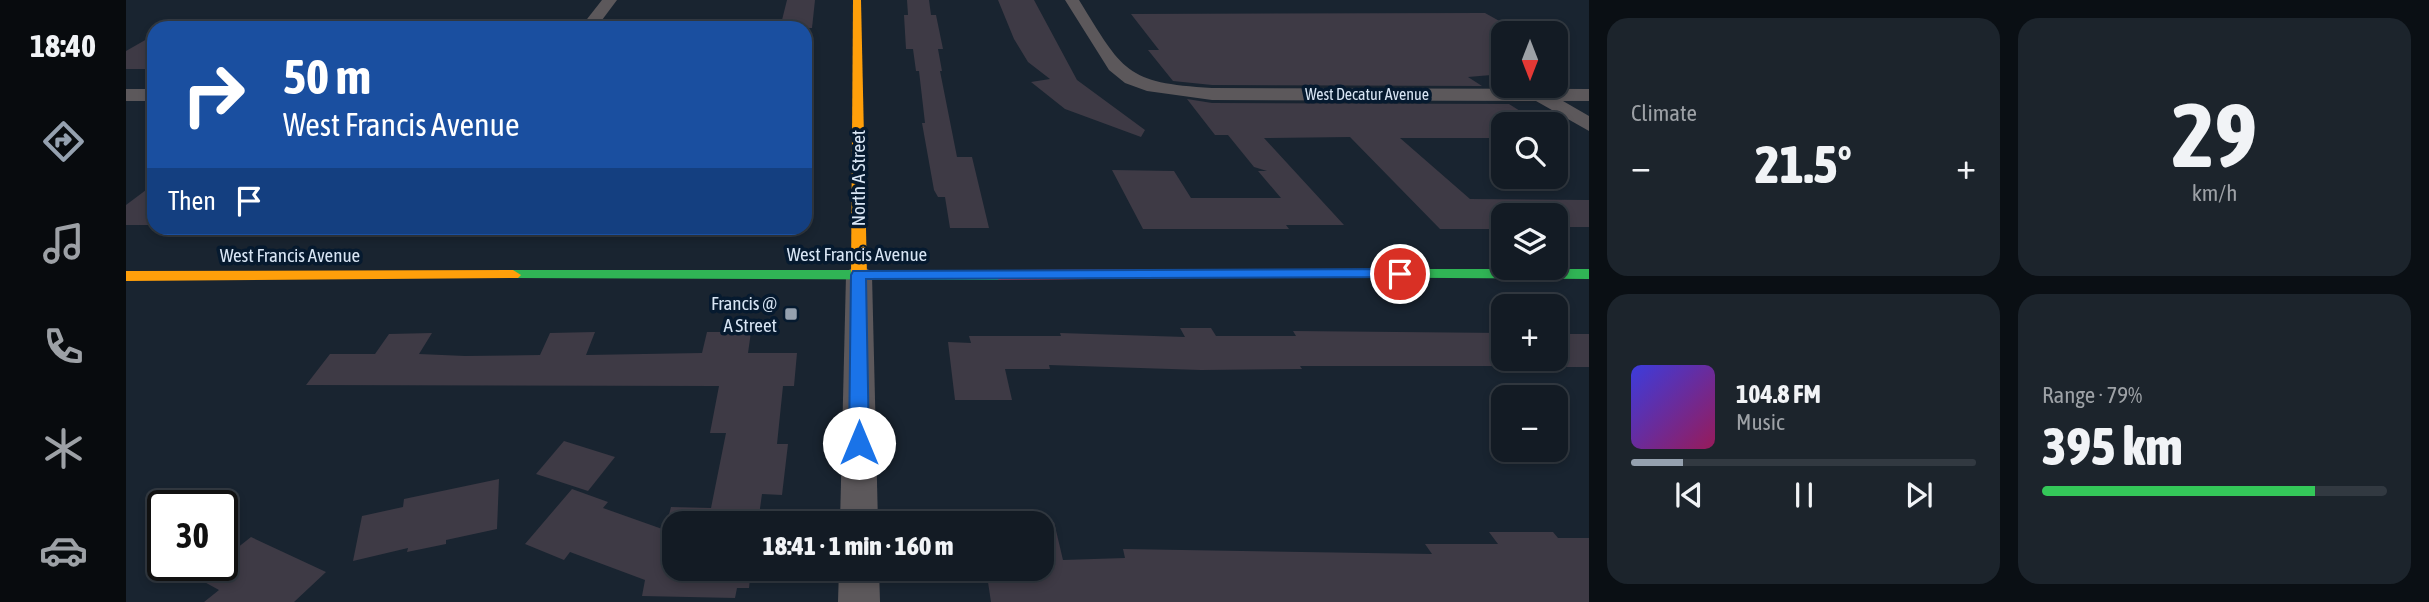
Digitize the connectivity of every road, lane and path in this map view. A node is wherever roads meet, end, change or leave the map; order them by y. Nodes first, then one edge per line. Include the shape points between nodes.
1 (610, 0) edge
2 (857, 0) edge
3 (1072, 0) edge
4 (594, 21) edge
5 (1568, 94) edge
6 (1589, 94) edge
7 (126, 95) edge
8 (147, 95) edge
9 (1491, 95) edge
10 (1546, 98) edge
11 (1589, 125) edge
12 (1589, 274) edge
13 (859, 275) junction
14 (126, 276) edge
15 (859, 511) edge
16 (859, 581) edge
17 (859, 602) edge

1 - 4 street
2 - 13 main road, North A Street
3 - 9 street, West Decatur Avenue via 1122,74 1145,85 1212,94
5 - 6 street, West Decatur Avenue
7 - 8 street
10 - 11 street
12 - 13 main road, West Francis Avenue
13 - 14 main road, West Francis Avenue
13 - 15 street, North A Street
16 - 17 street

